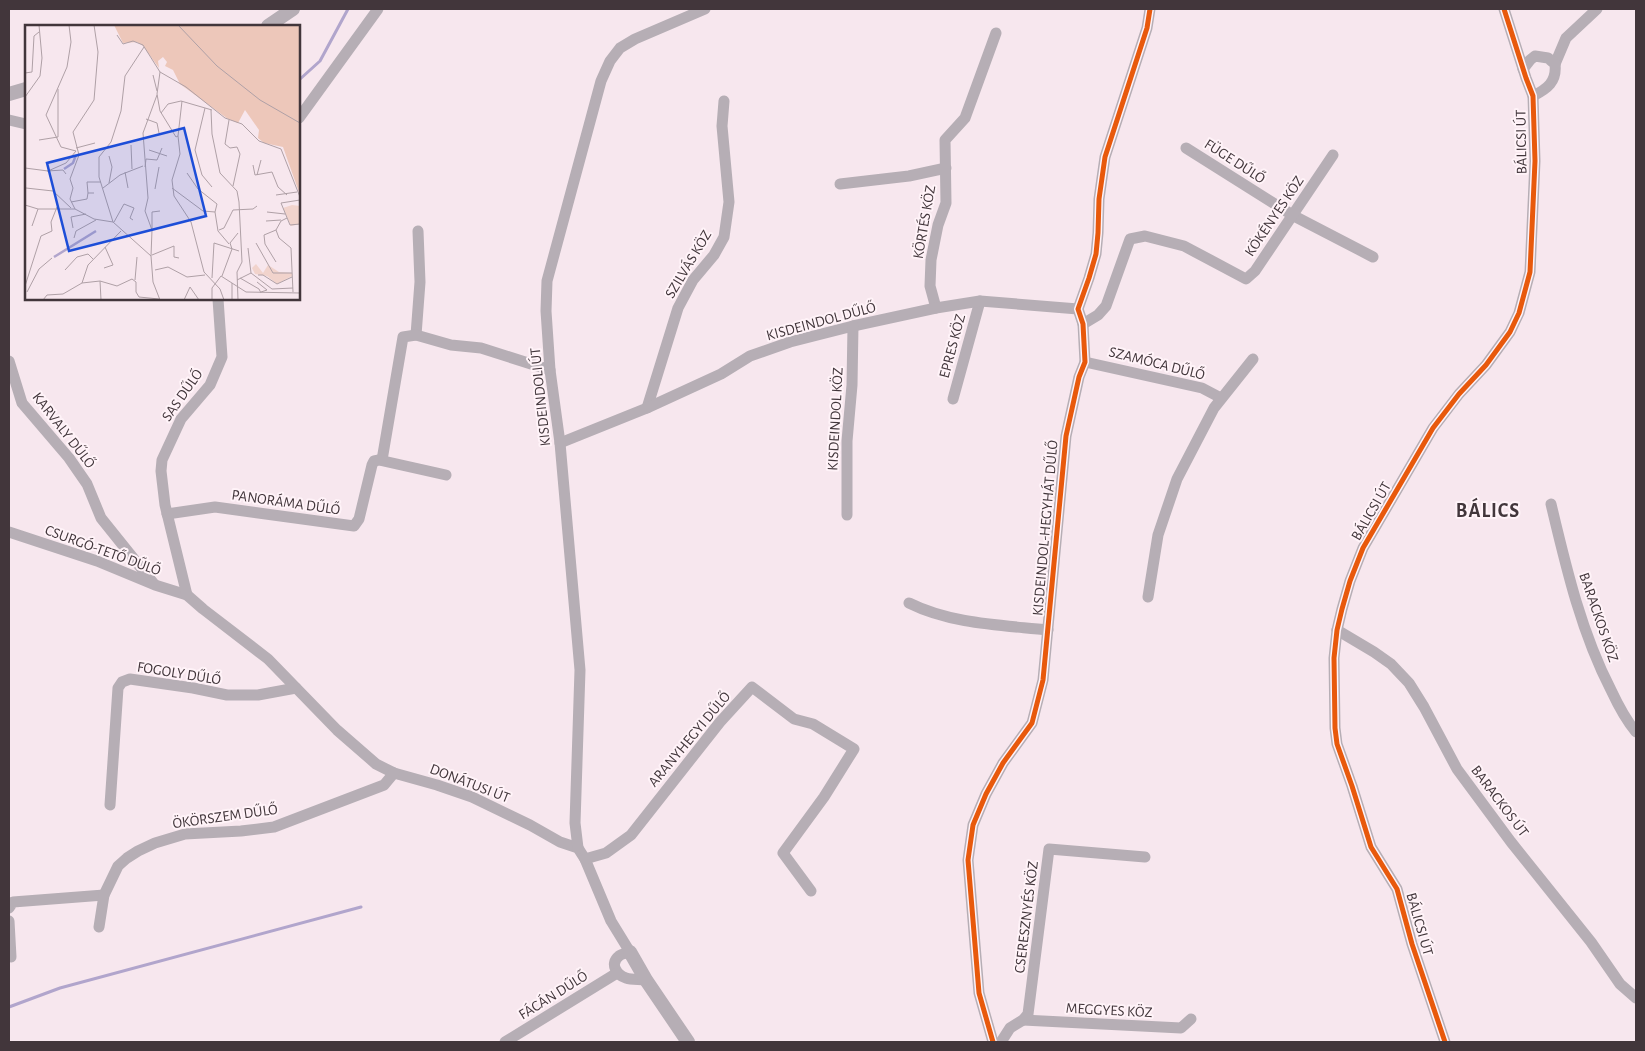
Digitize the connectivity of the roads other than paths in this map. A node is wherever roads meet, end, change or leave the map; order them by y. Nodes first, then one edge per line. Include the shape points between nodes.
1 (293, 9) edge
2 (378, 9) edge
3 (705, 9) edge
4 (1150, 9) edge
5 (1504, 9) edge
6 (1597, 9) edge
7 (269, 25) edge
8 (996, 33) dead end
9 (1555, 64) junction
10 (1523, 69) junction
11 (25, 89) edge
12 (9, 94) edge
13 (1533, 96) junction
14 (724, 101) dead end
15 (300, 117) edge
16 (9, 120) edge
17 (25, 124) edge
18 (1186, 148) dead end
19 (1333, 155) dead end
20 (946, 168) junction
21 (840, 184) dead end
22 (1294, 216) junction
23 (418, 231) dead end
24 (1373, 257) dead end
25 (218, 300) edge
26 (980, 301) junction
27 (936, 308) junction
28 (1078, 309) junction
29 (1083, 324) junction
30 (854, 326) junction
31 (416, 335) junction
32 (1253, 359) dead end
33 (9, 361) edge
34 (1085, 362) junction
35 (550, 370) junction
36 (1221, 398) junction
37 (953, 399) dead end
38 (647, 408) junction
39 (560, 443) junction
40 (382, 460) junction
41 (446, 475) dead end
42 (1551, 504) dead end
43 (167, 514) junction
44 (847, 514) dead end
45 (9, 532) edge
46 (155, 585) junction
47 (187, 595) junction
48 (1148, 597) dead end
49 (909, 603) dead end
50 (1048, 630) junction
51 (1337, 630) junction
52 (296, 688) junction
53 (1636, 732) edge
54 (394, 773) junction
55 (110, 805) dead end
56 (578, 848) junction
57 (1145, 857) dead end
58 (585, 859) junction
59 (811, 891) dead end
60 (104, 895) junction
61 (9, 908) edge
62 (9, 921) edge
63 (99, 927) dead end
64 (630, 952) junction
65 (11, 957) dead end
66 (617, 973) junction
67 (646, 980) junction
68 (1636, 998) edge
69 (1191, 1019) dead end
70 (1023, 1020) junction
71 (505, 1042) edge
72 (688, 1042) edge
73 (993, 1042) edge
74 (1001, 1042) edge
75 (1444, 1042) edge

1 - 7 street
2 - 15 street
3 - 35 street, KISDEINDOLI ÚT via 620,48 601,80 547,281
4 - 28 street via 1147,28 1105,157 1096,254
5 - 10 street, BÁLICSI ÚT
6 - 9 street, BÁLICSI ÚT via 1566,38
8 - 20 street, KÖRTÉS KÖZ via 965,118 945,140
9 - 10 street via 1548,58 1536,56
9 - 13 street, BÁLICSI ÚT via 1552,84
10 - 13 street, BÁLICSI ÚT
11 - 12 street
13 - 51 street, BÁLICSI ÚT via 1535,161 1530,272 1519,312 1510,332 1486,365 1433,428 1363,548
14 - 38 street, SZILVÁS KÖZ via 722,126 729,202 724,237 693,280 678,308
16 - 17 street
18 - 22 street, FÜGE DŰLŐ
19 - 22 street, KÖKÉNYES KÖZ
20 - 21 street
20 - 27 street, KÖRTÉS KÖZ via 946,203 931,260 930,286
22 - 24 street, FÜGE DŰLŐ
22 - 29 street, KÖKÉNYES KÖZ via 1246,279 1184,246 1146,236 1130,239 1106,306
23 - 31 street via 420,282
25 - 43 street, SAS DŰLŐ via 222,357 210,385 181,419 162,460
26 - 27 street, KISDEINDOL DŰLŐ
26 - 28 street, KISDEINDOL DŰLŐ
26 - 37 street, EPRES KÖZ
27 - 30 street, KISDEINDOL DŰLŐ
28 - 29 street, KISDEINDOL-HEGYHÁT DŰLŐ
29 - 34 street, KISDEINDOL-HEGYHÁT DŰLŐ
30 - 38 street, KISDEINDOL DŰLŐ via 750,356 721,374
30 - 44 street, KISDEINDOL KÖZ via 847,441
31 - 35 street via 451,345 481,348
31 - 40 street, PANORÁMA DŰLŐ via 403,337
32 - 36 street
33 - 46 street, KARVALY DŰLŐ via 22,403 69,458 87,484 101,518
34 - 36 street, SZAMÓCA DŰLŐ via 1202,388
34 - 50 street, KISDEINDOL-HEGYHÁT DŰLŐ via 1076,385 1066,436
35 - 39 street, KISDEINDOLI ÚT
36 - 48 street via 1176,479 1158,535
38 - 39 street, KISDEINDOL DŰLŐ
39 - 56 street, KISDEINDOLI ÚT via 580,670 575,823
40 - 41 street
40 - 43 street, PANORÁMA DŰLŐ via 374,461 372,465 359,519 354,526 215,507
42 - 53 street, BARACKOS KÖZ via 1570,584 1599,666 1627,722
43 - 47 street, SAS DŰLŐ
45 - 46 street, CSURGÓ-TETŐ DŰLŐ via 98,560
46 - 47 street, CSURGÓ-TETŐ DŰLŐ
47 - 52 street, DONÁTUSI ÚT via 268,659
49 - 50 street via 943,616
50 - 73 street, KISDEINDOL-HEGYHÁT DŰLŐ via 1043,680 1032,723 1003,762 986,794 973,825 968,860 979,993
51 - 68 street, BARACKOS ÚT via 1391,664 1410,683 1457,769 1620,984
51 - 75 street, BÁLICSI ÚT via 1334,728 1337,744 1371,847 1397,889
52 - 54 street, DONÁTUSI ÚT via 358,750
52 - 55 street, FOGOLY DŰLŐ via 258,695 227,695 141,680 122,682 118,688
54 - 56 street, DONÁTUSI ÚT via 472,797
54 - 60 street, ÖKÖRSZEM DŰLŐ via 384,785 274,827 185,834 155,843 118,866
56 - 58 street
57 - 70 street, CSERESZNYÉS KÖZ via 1049,849 1031,997 1028,1014
58 - 59 street, ARANYHEGYI DŰLŐ via 606,853 632,835 720,722 752,687 794,719 813,724 854,749 783,853
58 - 64 street via 611,921
60 - 61 street via 13,902
60 - 63 street, ÖKÖRSZEM DŰLŐ
62 - 65 street
64 - 66 street via 619,955 615,960
64 - 67 street
66 - 67 street via 626,978
66 - 71 street, FÁCÁN DŰLŐ
67 - 72 street
69 - 70 street, MEGGYES KÖZ via 1180,1028
70 - 74 street, CSERESZNYÉS KÖZ via 1010,1028

